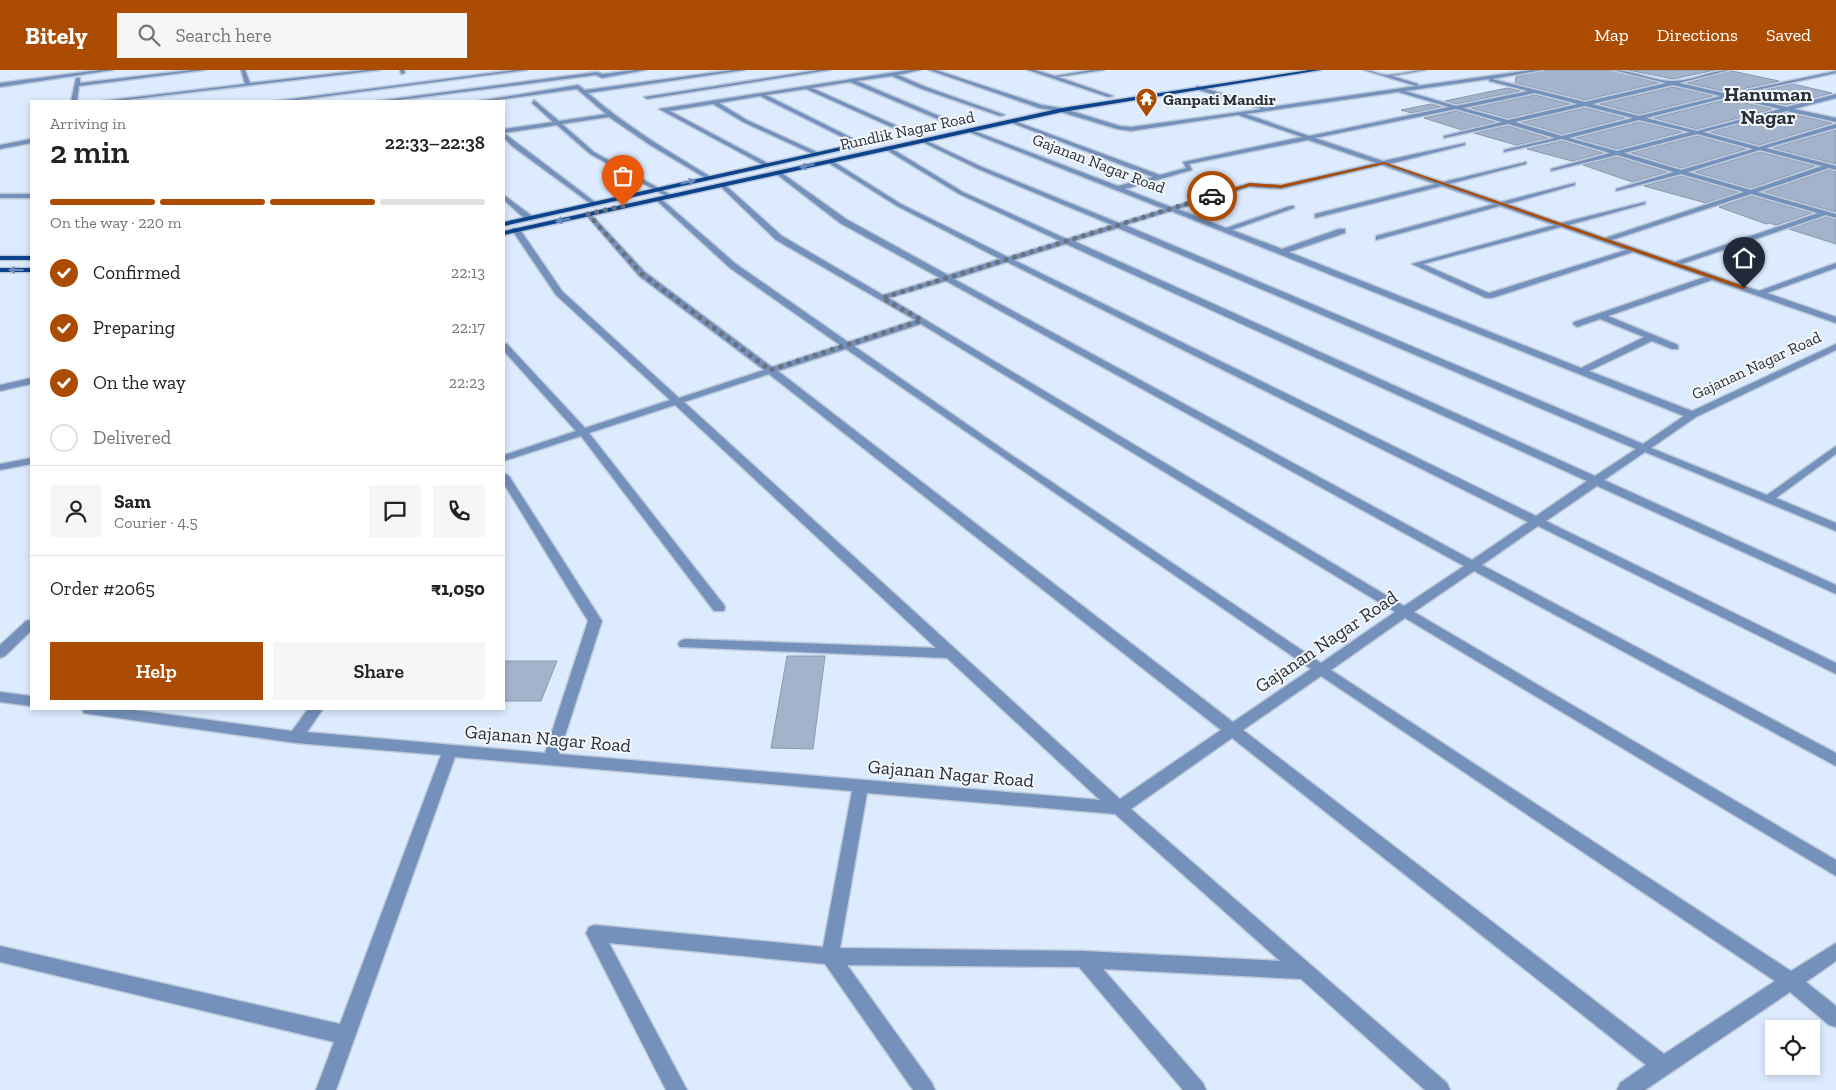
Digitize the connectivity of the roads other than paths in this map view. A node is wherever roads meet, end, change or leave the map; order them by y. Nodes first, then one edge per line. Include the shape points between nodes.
1 (111, 70) edge
2 (203, 70) edge
3 (243, 70) edge
4 (300, 70) edge
5 (378, 70) edge
6 (526, 70) edge
7 (644, 70) edge
8 (742, 70) edge
9 (775, 70) edge
10 (828, 70) edge
11 (918, 70) edge
12 (931, 70) edge
13 (1030, 70) edge
14 (1102, 70) edge
15 (1285, 70) edge
16 (1319, 70) edge
17 (1366, 70) edge
18 (1424, 70) edge
19 (1541, 70) edge
20 (1615, 70) edge
21 (1728, 70) edge
22 (187, 71) edge
23 (355, 71) edge
24 (1835, 71) edge
25 (79, 73) edge
26 (679, 74) dead end
27 (892, 74) junction
28 (787, 76) junction
29 (1385, 76) junction
30 (1052, 77) junction
31 (304, 78) junction
32 (686, 78) junction
33 (1483, 78) junction
34 (794, 80) dead end
35 (852, 80) junction
36 (1672, 83) junction
37 (800, 84) dead end
38 (0, 85) edge
39 (248, 85) junction
40 (77, 86) junction
41 (633, 86) junction
42 (1420, 86) junction
43 (806, 88) junction
44 (1197, 88) junction
45 (472, 89) junction
46 (1395, 90) junction
47 (192, 91) junction
48 (1536, 91) junction
49 (584, 92) junction
50 (760, 95) junction
51 (1725, 95) junction
52 (1110, 96) junction
53 (1836, 96) edge
54 (647, 97) junction
55 (74, 100) edge
56 (114, 100) edge
57 (287, 100) edge
58 (388, 100) edge
59 (480, 100) edge
60 (488, 100) edge
61 (534, 102) dead end
62 (714, 102) junction
63 (1585, 104) junction
64 (1041, 107) junction
65 (1457, 108) junction
66 (1267, 109) junction
67 (1786, 109) junction
68 (664, 110) junction
69 (1026, 110) dead end
70 (1062, 110) junction
71 (1010, 113) dead end
72 (1237, 114) junction
73 (610, 115) junction
74 (1002, 115) junction
75 (1640, 118) junction
76 (984, 119) dead end
77 (1836, 120) edge
78 (1010, 121) junction
79 (1508, 122) junction
80 (558, 123) junction
81 (956, 125) junction
82 (966, 126) junction
83 (1836, 126) edge
84 (938, 128) dead end
85 (505, 131) edge
86 (1698, 132) junction
87 (911, 134) junction
88 (505, 136) edge
89 (902, 136) dead end
90 (920, 136) junction
91 (1446, 137) dead end
92 (1311, 138) junction
93 (1563, 138) junction
94 (30, 141) edge
95 (870, 143) dead end
96 (862, 144) junction
97 (1463, 144) dead end
98 (514, 145) junction
99 (0, 147) edge
100 (505, 147) edge
101 (887, 148) junction
102 (1761, 148) junction
103 (1506, 150) dead end
104 (818, 154) junction
105 (1619, 154) junction
106 (829, 161) junction
107 (1384, 163) junction
108 (1524, 163) dead end
109 (766, 165) junction
110 (1834, 166) edge
111 (1553, 170) dead end
112 (777, 172) junction
113 (1683, 172) junction
114 (1159, 177) junction
115 (709, 178) junction
116 (1442, 183) junction
117 (722, 184) junction
118 (1573, 184) dead end
119 (1116, 189) junction
120 (1618, 190) dead end
121 (1753, 192) junction
122 (662, 195) junction
123 (0, 196) edge
124 (30, 196) edge
125 (505, 198) edge
126 (1643, 203) dead end
127 (1500, 204) junction
128 (1292, 207) dead end
129 (591, 209) junction
130 (1169, 209) junction
131 (1836, 209) edge
132 (1826, 213) junction
133 (1318, 216) dead end
134 (1836, 216) edge
135 (529, 218) junction
136 (1561, 224) junction
137 (1118, 225) junction
138 (508, 229) edge
139 (1226, 230) junction
140 (1342, 232) dead end
141 (1379, 238) dead end
142 (1605, 240) junction
143 (1066, 241) junction
144 (1634, 250) junction
145 (1282, 252) junction
146 (0, 258) edge
147 (30, 258) edge
148 (1006, 259) junction
149 (1675, 264) junction
150 (1836, 265) edge
151 (0, 270) edge
152 (30, 270) edge
153 (1713, 277) junction
154 (946, 278) junction
155 (1760, 293) junction
156 (882, 298) junction
157 (1600, 316) junction
158 (922, 320) junction
159 (1836, 320) edge
160 (1577, 324) dead end
161 (1652, 337) junction
162 (847, 345) junction
163 (1836, 346) edge
164 (505, 347) edge
165 (1675, 347) dead end
166 (770, 370) junction
167 (1580, 372) junction
168 (30, 381) edge
169 (0, 388) edge
170 (676, 401) junction
171 (1692, 415) junction
172 (583, 432) junction
173 (1643, 448) junction
174 (1836, 449) edge
175 (505, 458) edge
176 (30, 461) edge
177 (0, 467) edge
178 (505, 478) edge
179 (1596, 480) junction
180 (1768, 498) junction
181 (1536, 521) junction
182 (1836, 527) edge
183 (1472, 565) junction
184 (1836, 590) edge
185 (719, 608) dead end
186 (1404, 612) junction
187 (30, 625) edge
188 (685, 644) dead end
189 (0, 653) edge
190 (950, 653) junction
191 (1320, 669) junction
192 (1836, 669) edge
193 (0, 697) edge
194 (30, 701) edge
195 (96, 710) edge
196 (315, 710) edge
197 (1232, 730) junction
198 (296, 737) junction
199 (450, 750) junction
200 (550, 758) junction
201 (1836, 760) edge
202 (861, 785) junction
203 (1118, 808) junction
204 (1836, 869) edge
205 (1836, 952) edge
206 (0, 954) edge
207 (830, 956) junction
208 (1083, 959) junction
209 (1304, 971) junction
210 (1791, 981) junction
211 (1836, 1018) edge
212 (346, 1034) junction
213 (1663, 1066) junction
214 (326, 1090) edge
215 (677, 1090) edge
216 (925, 1090) edge
217 (1196, 1090) edge
218 (1440, 1090) edge
219 (1627, 1090) edge

1 - 25 street
2 - 22 street
3 - 39 street
4 - 31 street
5 - 23 street
6 - 57 street
7 - 45 street via 602,76 597,72
8 - 32 street
9 - 28 street
10 - 28 street
11 - 27 street
12 - 64 street
13 - 30 street
14 - 30 street
15 - 52 main road
16 - 44 main road, Pundlik Nagar Road
17 - 29 street
18 - 29 street
19 - 33 street
20 - 36 street
21 - 36 street
22 - 40 street
22 - 47 street
23 - 31 street
24 - 51 street
25 - 38 street
25 - 40 street
26 - 32 street
27 - 35 street
27 - 74 street
28 - 34 street
28 - 54 street
29 - 42 street
30 - 52 street
31 - 39 street
32 - 41 street
33 - 42 street
33 - 48 street
35 - 43 street
35 - 81 street
36 - 51 street
36 - 63 street
37 - 43 street
39 - 47 street
40 - 55 street
41 - 49 street
41 - 54 street
42 - 46 street
43 - 50 street
43 - 87 street
44 - 66 street
44 - 70 main road, Pundlik Nagar Road
45 - 58 street
45 - 59 street
46 - 65 street
46 - 66 street
47 - 56 street
48 - 63 street
48 - 65 street
49 - 60 street via 578,87
49 - 73 street
50 - 62 street
50 - 96 street
51 - 67 street
51 - 75 street
52 - 64 main road
53 - 67 street
54 - 68 street
61 - 80 street
62 - 68 street
62 - 104 street via 745,121
63 - 75 street
63 - 79 street
64 - 69 main road
64 - 70 street
65 - 79 street
65 - 92 street
66 - 72 street
67 - 77 street
67 - 86 street
68 - 109 street
70 - 72 street via 1131,129
70 - 78 main road, Pundlik Nagar Road
71 - 74 main road, Pundlik Nagar Road
72 - 92 street
73 - 80 street
73 - 115 street
74 - 76 main road, Pundlik Nagar Road
75 - 86 street
75 - 93 street
78 - 82 main road, Pundlik Nagar Road
78 - 114 street
79 - 91 street
79 - 93 street
80 - 85 street
80 - 122 street via 592,153
81 - 82 main road, Pundlik Nagar Road
81 - 84 main road, Pundlik Nagar Road
82 - 90 main road, Pundlik Nagar Road
82 - 119 street, Gajanan Nagar Road
83 - 102 street
86 - 102 street
86 - 105 street
87 - 89 main road, Pundlik Nagar Road
87 - 90 main road, Pundlik Nagar Road
88 - 98 street
90 - 101 main road, Pundlik Nagar Road
90 - 137 street via 980,168
92 - 107 street
92 - 114 street via 1185,163 1190,169
93 - 103 street
93 - 105 street
94 - 99 street
95 - 96 main road, Pundlik Nagar Road
96 - 104 main road, Pundlik Nagar Road
97 - 107 street
98 - 100 street
98 - 129 street
101 - 106 main road, Pundlik Nagar Road
101 - 143 street via 961,193
102 - 110 street
102 - 113 street
104 - 109 main road, Pundlik Nagar Road
105 - 111 street
105 - 113 street
106 -> 112 main road, Pundlik Nagar Road
106 - 148 street via 899,205
107 - 116 street
107 - 130 street via 1281,186 1250,185
108 - 116 street
109 - 115 main road, Pundlik Nagar Road
110 - 121 street
112 - 117 main road, Pundlik Nagar Road
112 - 154 street via 843,220
113 - 120 street
113 - 121 street
114 - 119 street
122 -> 115 main road, Pundlik Nagar Road
116 - 127 street
116 - 133 street
117 - 122 main road, Pundlik Nagar Road
117 - 156 street via 779,238
118 - 127 street
119 - 130 street, Gajanan Nagar Road
121 - 132 street
121 - 142 street
122 - 129 main road, Pundlik Nagar Road
122 - 129 main road, Pundlik Nagar Road
122 - 162 street via 733,266
123 - 124 street
125 - 135 street
126 - 136 street
127 - 136 street
127 - 141 street
128 - 139 street
129 - 135 main road, Pundlik Nagar Road
129 -> 138 main road, Pundlik Nagar Road
129 - 166 street via 642,274
130 - 137 street
130 - 139 street, Gajanan Nagar Road
131 - 132 street
132 - 134 street
132 - 149 street
135 - 138 main road, Pundlik Nagar Road
136 - 142 street
136 - 144 street via 1416,264 1489,296
137 - 143 street
137 - 173 street
138 - 170 street via 559,293
139 - 145 street, Gajanan Nagar Road
140 - 145 street
142 - 144 street
143 - 148 street
143 - 179 street
144 - 149 street
145 - 167 street, Gajanan Nagar Road
146 - 147 main road
148 - 154 street
148 - 181 street
149 - 153 street
150 - 155 street
152 -> 151 main road
153 - 155 street
153 - 157 street
154 - 156 street
154 - 183 street
155 - 159 street
156 - 158 street
157 - 160 street
157 - 161 street
158 - 162 street
158 - 186 street
161 - 165 street
161 - 167 street
162 - 166 street
162 - 191 street
163 - 171 street, Gajanan Nagar Road
164 - 172 street
166 - 170 street
166 - 197 street
167 - 171 street, Gajanan Nagar Road
168 - 169 street
170 - 172 street
170 - 190 street
171 - 173 street, Gajanan Nagar Road
172 - 175 street
172 - 185 street
173 - 179 street, Gajanan Nagar Road
173 - 180 street
174 - 180 street
176 - 177 street
178 - 200 street via 595,620
179 - 181 street, Gajanan Nagar Road
179 - 184 street
180 - 182 street
181 - 183 street, Gajanan Nagar Road
181 - 192 street
183 - 186 street, Gajanan Nagar Road
183 - 201 street
186 - 191 street, Gajanan Nagar Road
186 - 204 street
187 - 189 street
188 - 190 street
190 - 203 street
191 - 197 street, Gajanan Nagar Road
191 - 210 street
193 - 194 street
195 - 198 street, Gajanan Nagar Road
196 - 198 street
197 - 203 street, Gajanan Nagar Road
197 - 213 street
198 - 199 street, Gajanan Nagar Road
199 - 200 street, Gajanan Nagar Road
199 - 212 street
200 - 202 street, Gajanan Nagar Road
202 - 203 street, Gajanan Nagar Road
202 - 207 street
203 - 209 street
205 - 210 street
206 - 212 street
207 - 208 street
207 - 215 street via 595,933
207 - 216 street
208 - 209 street
208 - 217 street
209 - 218 street
210 - 211 street
210 - 213 street
212 - 214 street
213 - 219 street

